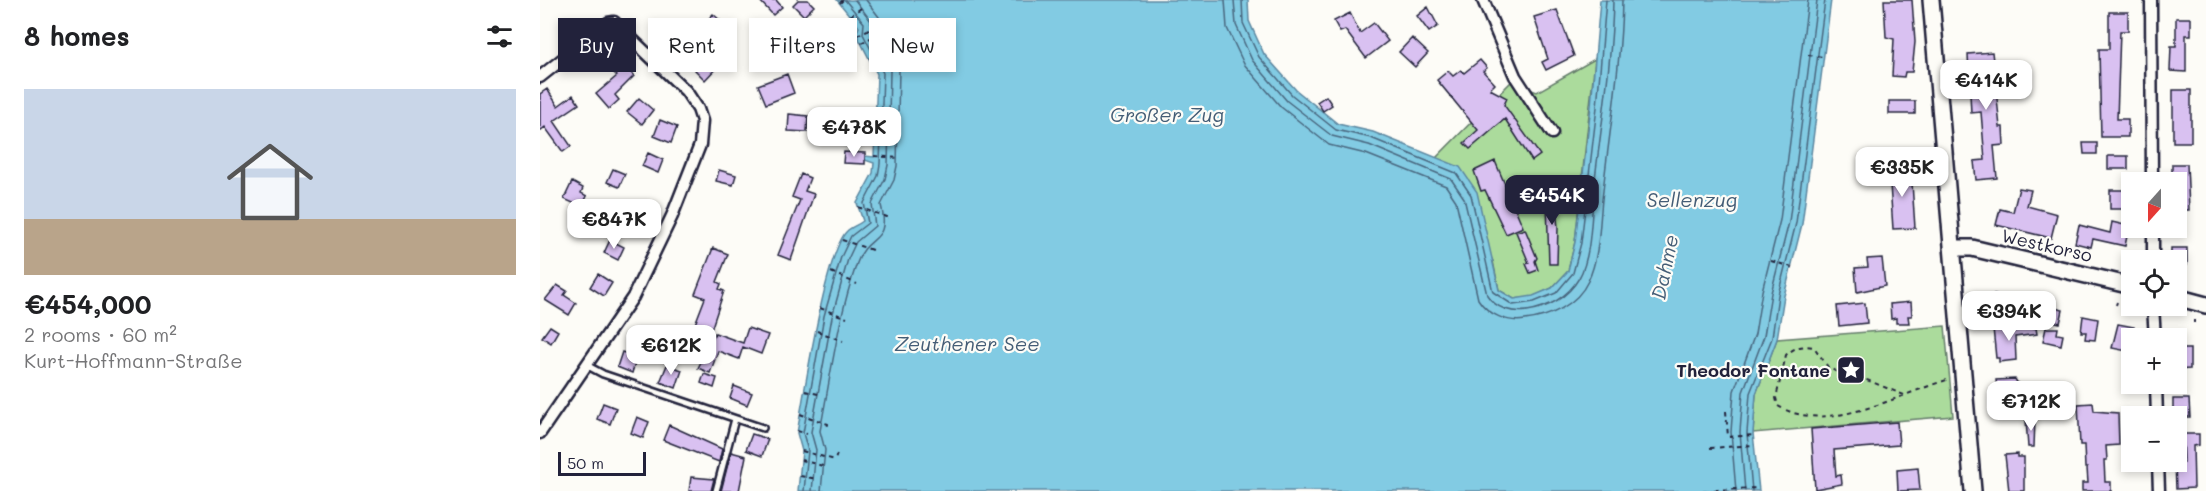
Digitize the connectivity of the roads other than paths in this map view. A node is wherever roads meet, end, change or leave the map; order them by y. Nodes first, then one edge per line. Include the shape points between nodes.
1 (1483, 0) edge
2 (1930, 0) edge
3 (2151, 0) edge
4 (540, 76) edge
5 (1552, 133) dead end
6 (2152, 172) edge
7 (1952, 248) junction
8 (2121, 283) edge
9 (2187, 300) edge
10 (2206, 305) edge
11 (588, 366) junction
12 (735, 419) junction
13 (762, 428) dead end
14 (540, 433) edge
15 (2158, 472) edge
16 (717, 491) edge
17 (1973, 491) edge
18 (2159, 491) edge

1 - 5 street via 1515,76
2 - 7 main road
3 - 6 street
4 - 11 street via 614,22 686,91 702,121 700,144 657,248 633,297
7 - 8 main road, Westkorso via 1972,248
7 - 17 main road
9 - 10 main road
11 - 12 lane
11 - 14 street
12 - 13 lane
12 - 16 lane
15 - 18 street

